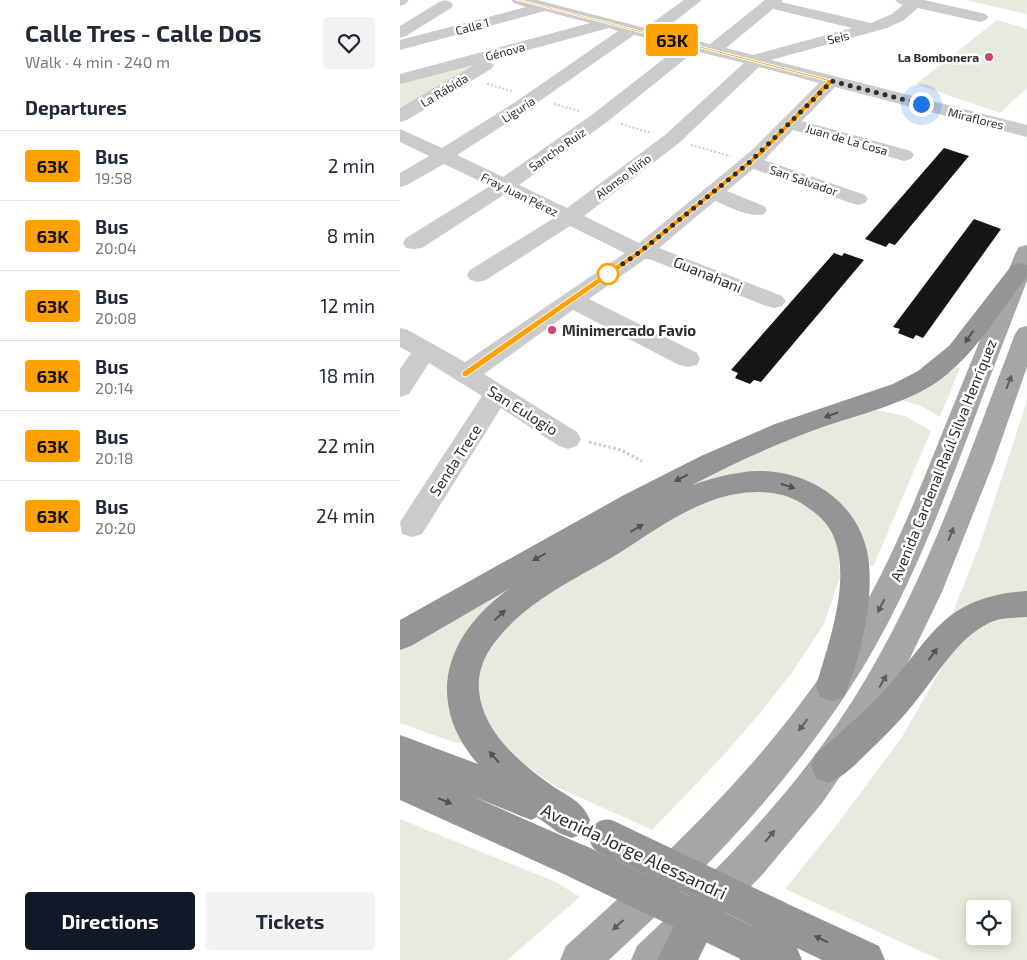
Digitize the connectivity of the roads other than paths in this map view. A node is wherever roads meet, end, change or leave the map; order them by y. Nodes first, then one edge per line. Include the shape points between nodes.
1 (519, 0) edge
2 (570, 0) edge
3 (694, 0) edge
4 (909, 1) edge
5 (773, 2) edge
6 (445, 5) dead end
7 (550, 8) junction
8 (980, 18) dead end
9 (609, 23) junction
10 (873, 28) junction
11 (640, 31) junction
12 (400, 33) edge
13 (400, 45) edge
14 (692, 45) junction
15 (515, 49) junction
16 (713, 50) junction
17 (755, 61) junction
18 (400, 79) edge
19 (832, 81) junction
20 (400, 116) edge
21 (790, 123) junction
22 (1018, 133) edge
23 (400, 136) edge
24 (904, 155) dead end
25 (444, 156) junction
26 (750, 162) junction
27 (400, 181) edge
28 (504, 186) junction
29 (713, 193) junction
30 (858, 199) dead end
31 (757, 210) dead end
32 (569, 217) junction
33 (414, 243) dead end
34 (640, 252) junction
35 (1023, 261) edge
36 (478, 275) dead end
37 (572, 300) junction
38 (774, 301) dead end
39 (1027, 334) edge
40 (400, 336) edge
41 (425, 350) junction
42 (688, 359) dead end
43 (466, 374) junction
44 (400, 388) edge
45 (497, 394) junction
46 (568, 439) road end
47 (412, 526) dead end
48 (1027, 604) edge
49 (400, 636) edge
50 (832, 686) junction
51 (400, 750) edge
52 (828, 766) junction
53 (400, 782) edge
54 (572, 820) junction
55 (705, 907) junction
56 (771, 941) edge
57 (580, 960) edge
58 (651, 960) edge
59 (677, 960) edge
60 (864, 960) edge

1 - 7 street, Miraflores
2 - 7 street
3 - 11 street, Liguria
4 - 8 street
4 - 10 street, Seis via 898,17
5 - 10 street
5 - 16 street
6 - 12 street
7 - 9 street, Miraflores
7 - 13 street, Calle 1
9 - 11 street, Miraflores
9 - 15 street, Génova
10 - 17 street, Seis
11 - 14 street, Miraflores
11 - 25 street, Liguria
14 - 16 street, Miraflores
14 - 28 street, Sancho Ruiz via 600,118
15 - 18 street, Génova
15 - 20 street, La Rábida
16 - 17 street, Miraflores
17 - 19 street, Miraflores
17 - 32 street, Alonso Niño via 672,139
19 - 21 street
19 - 22 street, Miraflores
21 - 24 street, Juan de La Cosa
21 - 26 street
23 - 25 street, Fray Juan Pérez
25 - 27 street, Liguria
25 - 28 street, Fray Juan Pérez
26 - 29 street
26 - 30 street, San Salvador
28 - 32 street, Fray Juan Pérez
28 - 33 street, Sancho Ruiz
29 - 31 street
29 - 34 street
32 - 34 street, Fray Juan Pérez
32 - 36 street, Alonso Niño
34 - 37 street
34 - 38 street, Guanahani via 656,254
35 -> 49 highway via 958,352 928,378 784,431 711,463
35 -> 50 main road, Avenida Cardenal Raúl Silva Henríquez via 915,534 878,612
37 - 42 street
37 - 43 street
52 -> 39 main road, Avenida Cardenal Raúl Silva Henríquez via 867,708 912,624 954,526
40 - 41 street, San Eulogio
41 - 43 street, San Eulogio
41 - 44 street
43 - 45 street, San Eulogio
45 - 46 street, San Eulogio
45 - 47 street, Senda Trece
52 -> 48 highway via 895,702 952,631 978,614 1005,605
54 -> 50 highway via 542,802 516,780 473,730 462,690 467,660 490,624 514,603 690,498 736,483 770,482 808,493 840,519 854,552 855,580 849,624
50 -> 57 main road, Avenida Cardenal Raúl Silva Henríquez via 758,783 705,841
51 - 54 highway, Avenida Jorge Alessandri
55 -> 52 main road, Avenida Cardenal Raúl Silva Henríquez via 768,839
53 -> 56 highway, Avenida Jorge Alessandri, bridge via 579,862
54 - 56 highway, Avenida Jorge Alessandri, bridge via 607,836
55 - 58 main road, Avenida Cardenal Raúl Silva Henríquez
55 - 59 highway
60 -> 56 highway, Avenida Jorge Alessandri

